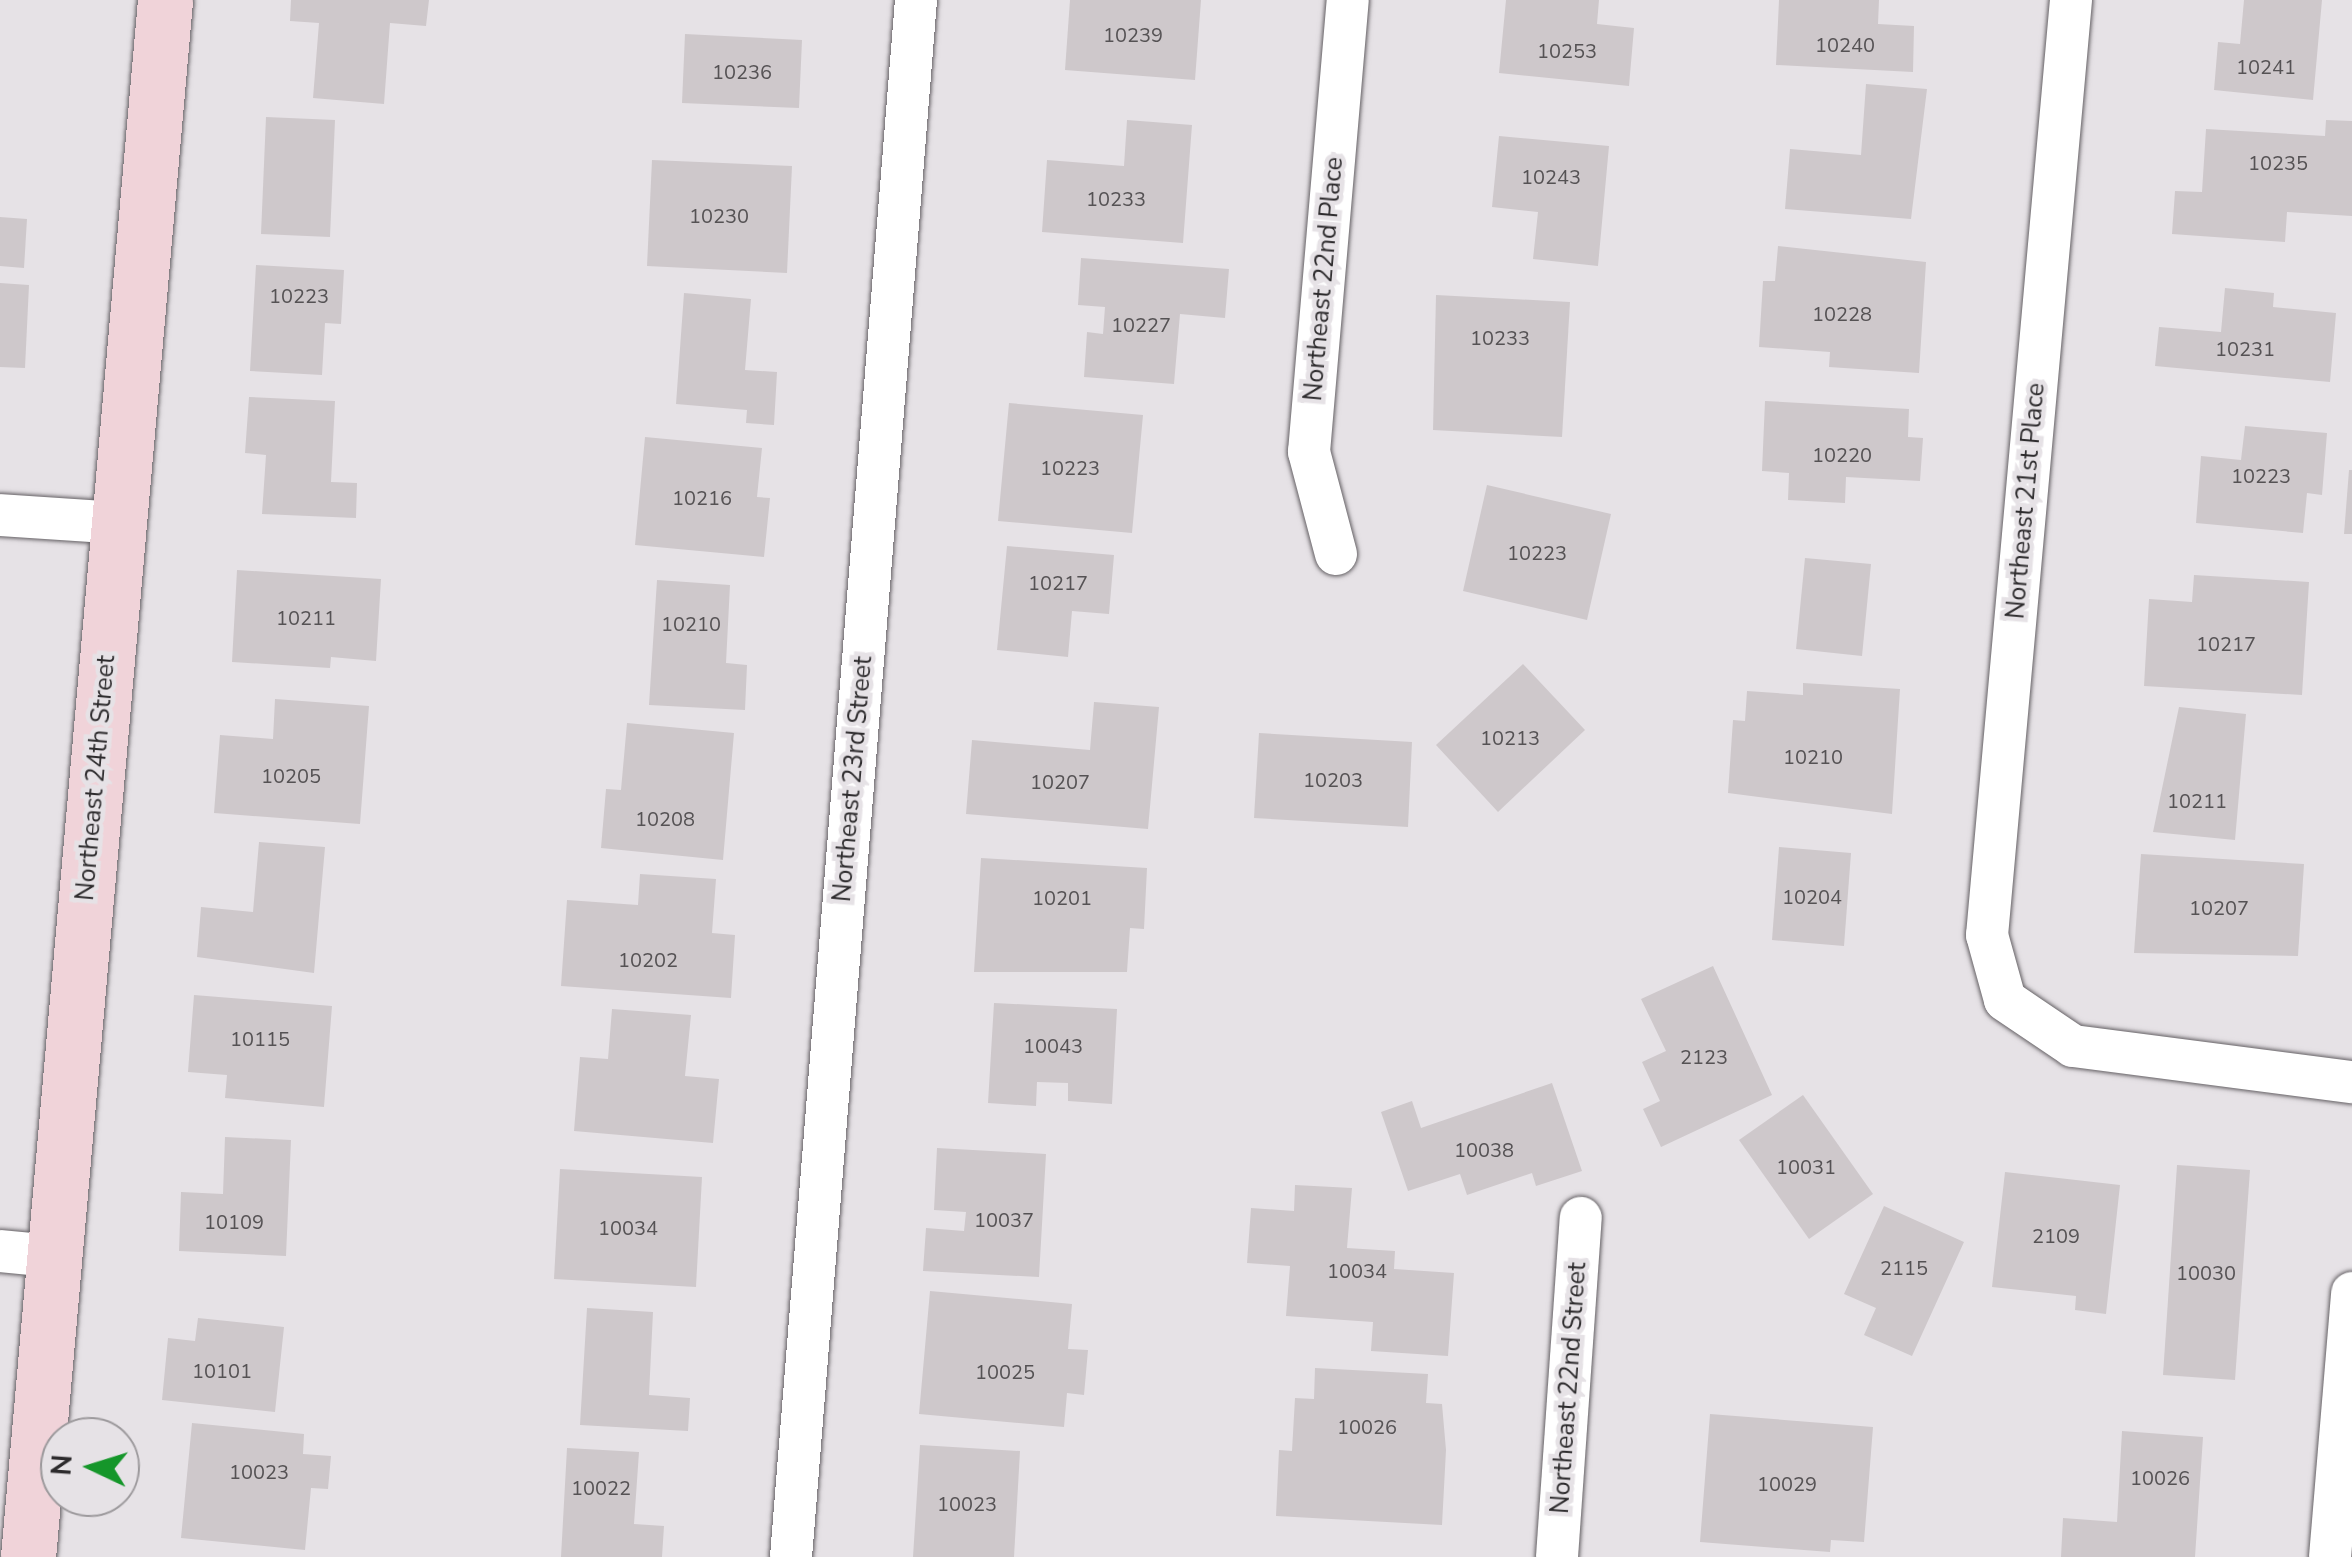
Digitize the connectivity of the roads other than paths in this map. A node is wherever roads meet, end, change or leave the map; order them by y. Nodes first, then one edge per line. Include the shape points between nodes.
1 (165, 0) edge
2 (916, 0) edge
3 (1348, 0) edge
4 (2071, 0) edge
5 (0, 514) edge
6 (120, 523) junction
7 (1336, 554) dead end
8 (2352, 1082) edge
9 (1581, 1218) dead end
10 (26, 1254) edge
11 (2352, 1293) edge
12 (28, 1557) edge
13 (790, 1557) edge
14 (1558, 1557) edge
15 (2330, 1557) edge

1 - 6 main road, Northeast 24th Street
2 - 13 street, Northeast 23rd Street
3 - 7 street, Northeast 22nd Place via 1309,452
4 - 8 street, Northeast 21st Place via 1987,934 2005,1000 2073,1046
5 - 6 street
6 - 10 main road, Northeast 24th Street
9 - 14 street, Northeast 22nd Street
10 - 12 main road, Northeast 24th Street
11 - 15 street

